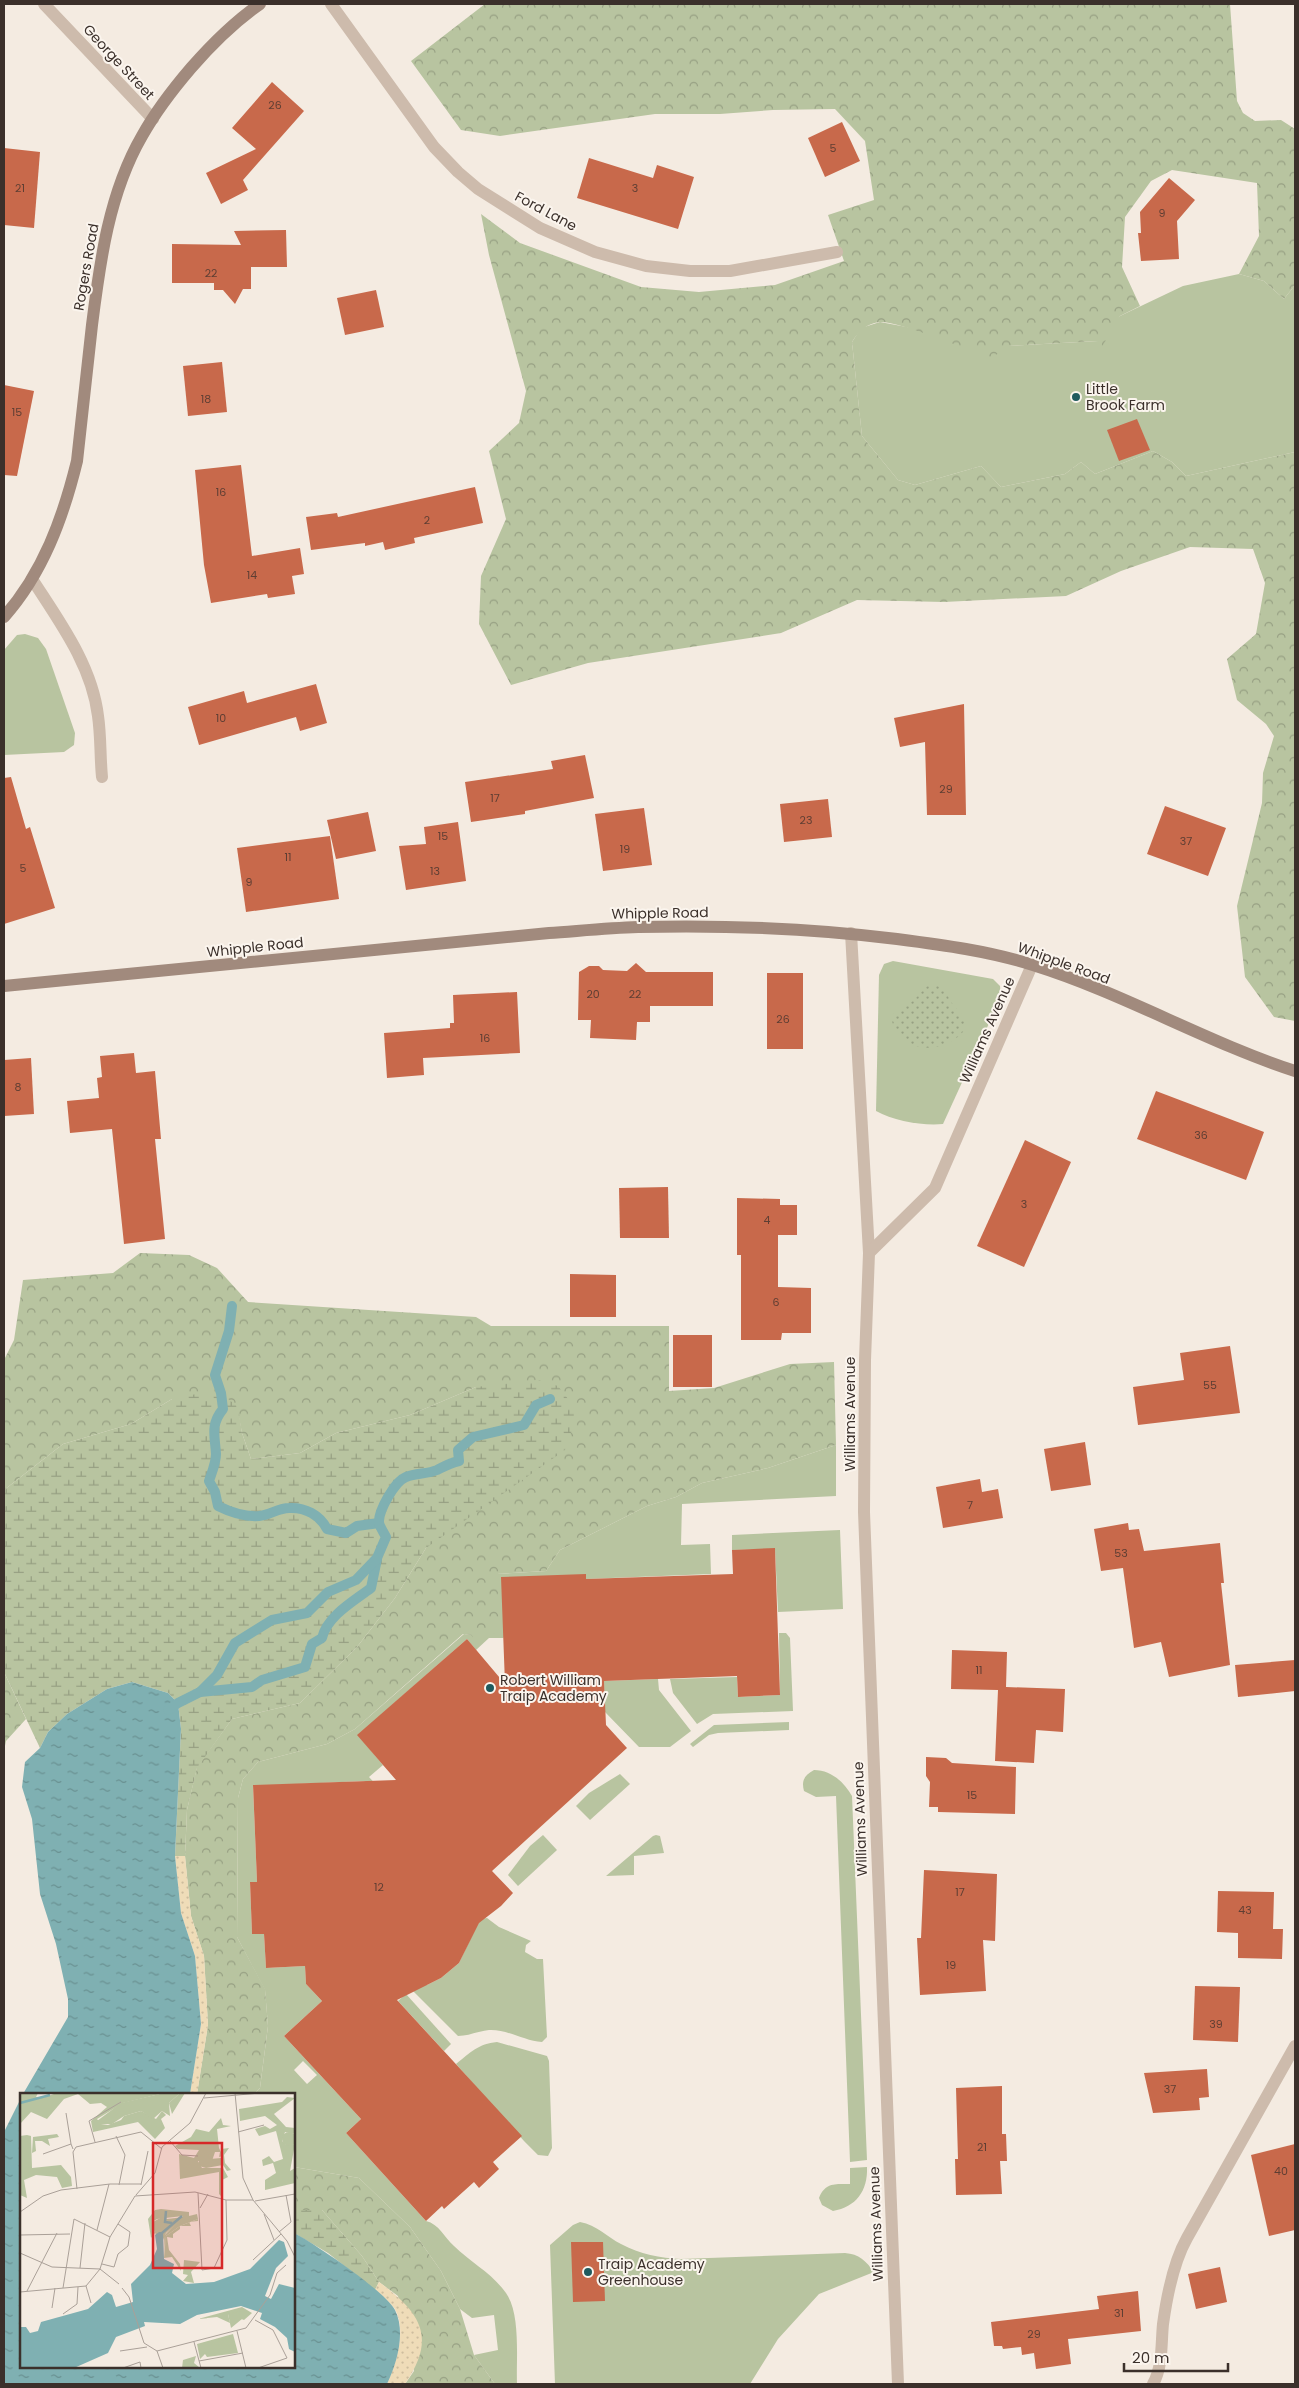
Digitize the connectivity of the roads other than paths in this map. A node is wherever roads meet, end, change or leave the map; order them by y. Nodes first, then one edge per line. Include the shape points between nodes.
1 (44, 4) edge
2 (260, 4) edge
3 (331, 4) edge
4 (152, 119) junction
5 (837, 252) dead end
6 (32, 579) junction
7 (4, 617) edge
8 (102, 777) dead end
9 (851, 934) junction
10 (1032, 965) junction
11 (4, 986) edge
12 (1295, 1071) edge
13 (869, 1253) junction
14 (1295, 2046) edge
15 (898, 2384) edge
16 (1152, 2384) edge

1 - 4 street, George Street
2 - 4 main road, Rogers Road via 208,48 170,92
3 - 5 street, Ford Lane via 434,147 478,189 540,228 595,252 646,266 690,271 730,271
4 - 6 main road, Rogers Road via 127,171 104,240 77,461 59,522
6 - 7 main road, Rogers Road
6 - 8 street via 64,627 85,667 98,714
9 - 10 main road, Whipple Road via 971,949
9 - 11 main road, Whipple Road via 781,928 626,928
9 - 13 street, Williams Avenue
10 - 12 main road, Whipple Road
10 - 13 street, Williams Avenue via 935,1188
13 - 15 street, Williams Avenue via 864,1360 864,1512
14 - 16 street via 1177,2260 1163,2324 1159,2370

